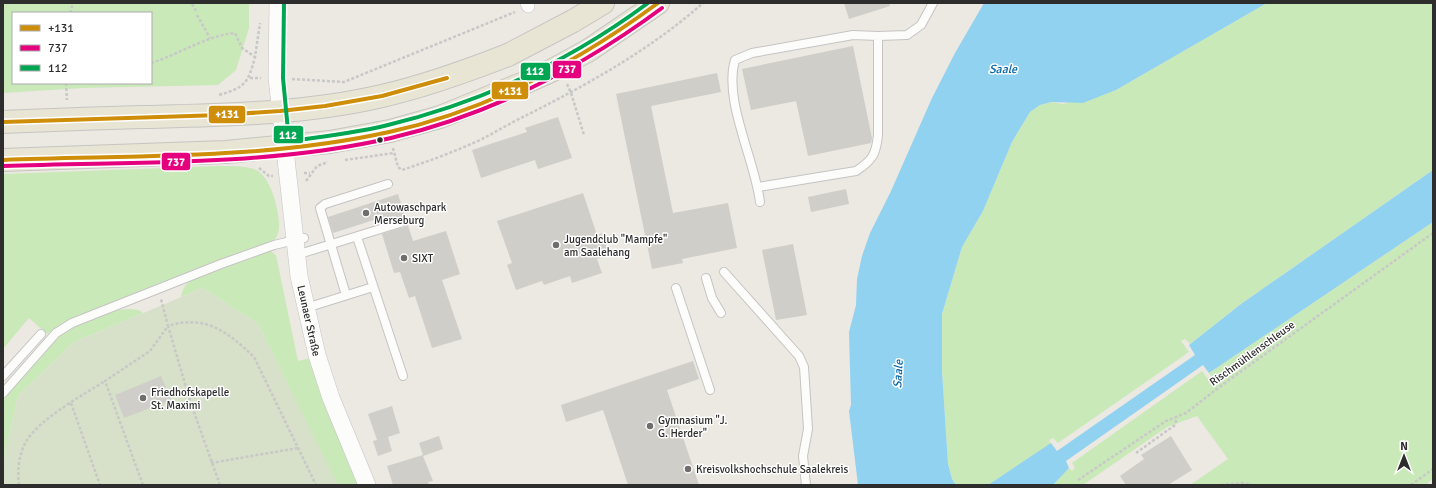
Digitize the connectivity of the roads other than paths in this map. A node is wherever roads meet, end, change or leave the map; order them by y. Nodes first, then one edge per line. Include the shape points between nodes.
1 (278, 3) edge
2 (603, 3) edge
3 (658, 3) edge
4 (933, 3) edge
5 (878, 36) junction
6 (280, 111) junction
7 (3, 122) edge
8 (284, 148) junction
9 (3, 160) edge
10 (388, 184) dead end
11 (758, 186) junction
12 (760, 202) dead end
13 (400, 223) dead end
14 (357, 236) junction
15 (298, 244) junction
16 (330, 245) junction
17 (724, 272) dead end
18 (706, 278) dead end
19 (373, 287) junction
20 (676, 288) dead end
21 (346, 295) junction
22 (306, 308) junction
23 (722, 313) dead end
24 (41, 334) dead end
25 (3, 376) edge
26 (403, 376) dead end
27 (710, 390) dead end
28 (3, 393) edge
29 (367, 485) edge
30 (806, 485) edge

1 - 6 street, Leunaer Straße via 277,78
2 - 6 main road, bridge via 573,22 508,55 462,73 382,96
3 - 8 main road, bridge via 589,50 551,71 440,117 390,131
4 - 5 lane via 921,25 907,35
5 - 11 lane via 878,135 876,150 869,163 856,171
5 - 11 lane via 854,35 752,53 735,60 731,73 740,131
6 - 7 main road
6 - 8 street, Leunaer Straße
8 - 9 main road
8 - 15 street, Leunaer Straße
10 - 16 lane via 321,206
11 - 12 lane
13 - 14 lane
14 - 16 lane
14 - 19 lane
15 - 16 lane
15 - 22 street, Leunaer Straße
15 - 28 lane via 221,264 72,323 56,333
16 - 21 lane
17 - 30 lane via 799,356 804,367 808,429 803,456
18 - 23 lane via 712,298
19 - 21 lane
19 - 26 lane
20 - 27 lane
21 - 22 lane
22 - 29 street, Leunaer Straße via 331,398
24 - 25 lane

